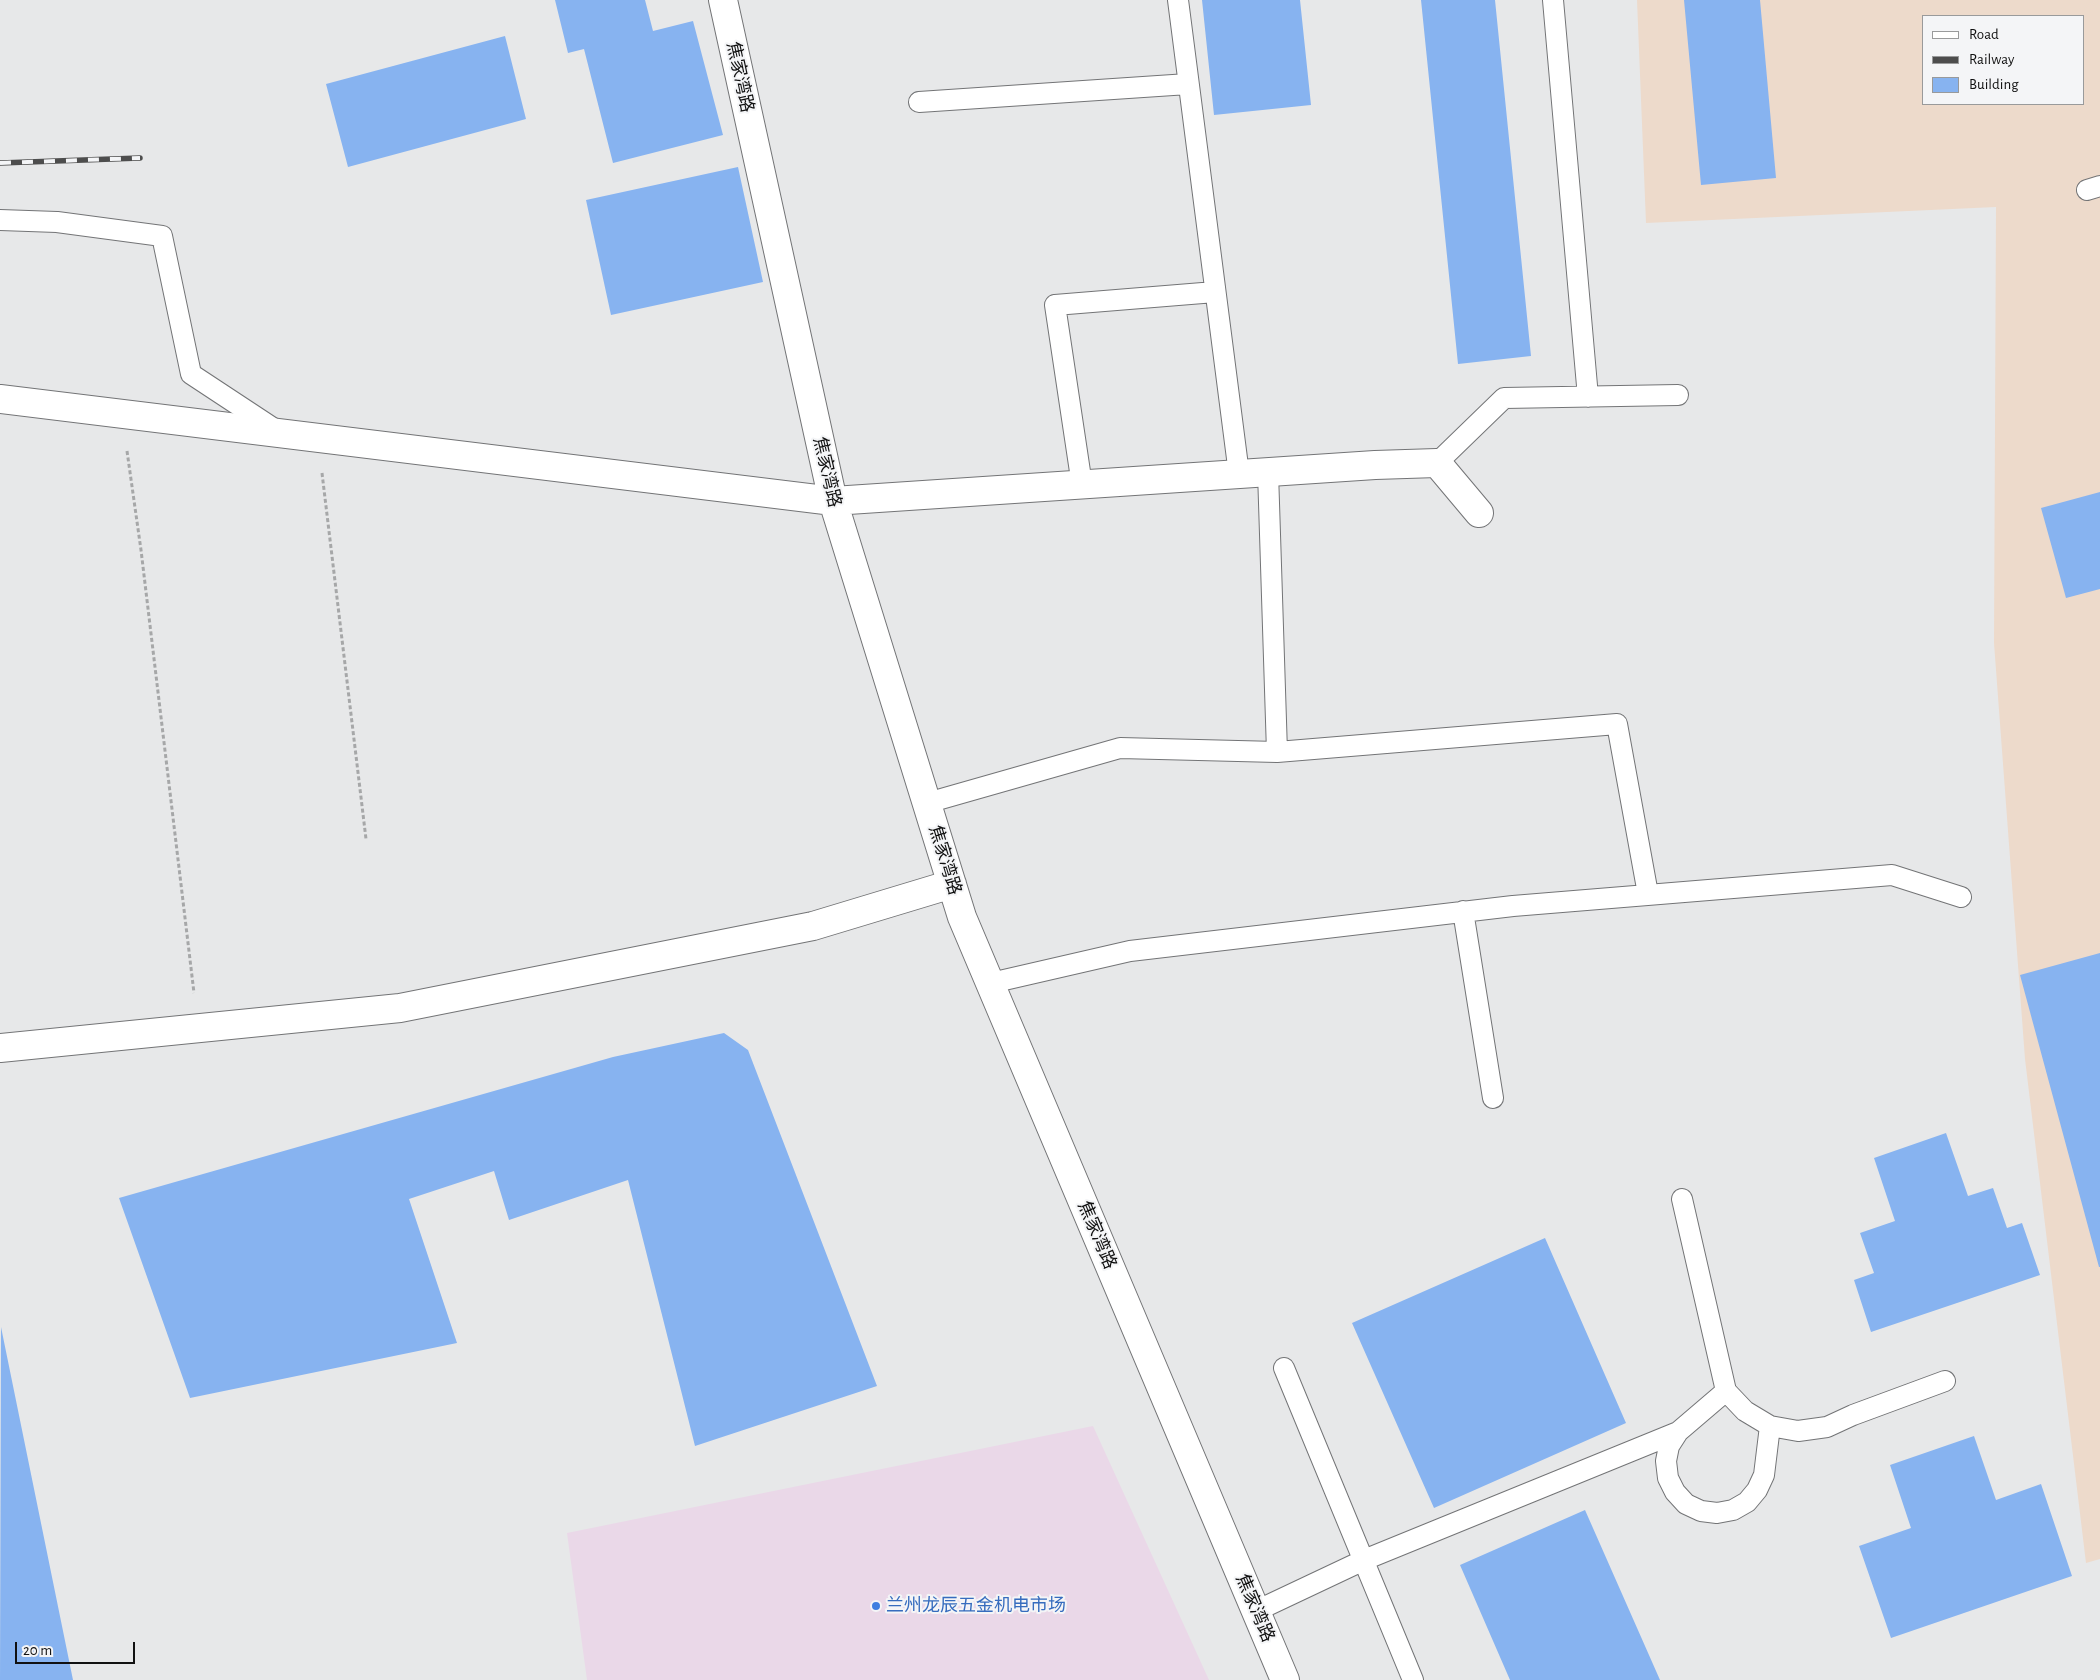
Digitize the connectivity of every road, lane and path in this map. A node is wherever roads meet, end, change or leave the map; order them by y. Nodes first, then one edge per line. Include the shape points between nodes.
1 (723, 0) edge
2 (1178, 0) edge
3 (1553, 0) edge
4 (1188, 84) junction
5 (919, 102) dead end
6 (0, 220) edge
7 (1215, 292) junction
8 (1678, 395) dead end
9 (1588, 397) junction
10 (0, 399) edge
11 (121, 413) junction
12 (281, 433) junction
13 (318, 438) junction
14 (1437, 463) junction
15 (1268, 472) junction
16 (1239, 474) junction
17 (1082, 484) junction
18 (833, 501) junction
19 (1479, 513) dead end
20 (1276, 752) junction
21 (927, 803) junction
22 (366, 840) dead end
23 (952, 884) junction
24 (1648, 894) junction
25 (1962, 897) dead end
26 (1463, 911) junction
27 (991, 982) junction
28 (198, 1028) junction
29 (0, 1048) edge
30 (1493, 1098) dead end
31 (1682, 1199) dead end
32 (1284, 1368) dead end
33 (1944, 1382) dead end
34 (1726, 1391) junction
35 (1770, 1426) junction
36 (1678, 1432) junction
37 (1364, 1560) junction
38 (1256, 1611) junction
39 (1286, 1680) edge
40 (1413, 1680) edge

1 - 18 street, 焦家湾路
2 - 4 lane
3 - 9 lane
4 - 5 lane
4 - 7 lane
6 - 12 lane via 56,222 162,236 191,374
7 - 16 lane
7 - 17 lane via 1055,305
8 - 9 lane
9 - 14 lane via 1504,398
10 - 11 street
11 - 12 street
11 - 28 path via 141,550
12 - 13 street
13 - 18 street
13 - 22 path
14 - 15 street
14 - 19 street
15 - 16 street
15 - 20 lane
16 - 17 street
17 - 18 street
18 - 21 street, 焦家湾路
20 - 21 lane via 1120,748
20 - 24 lane via 1618,724
21 - 23 street, 焦家湾路
23 - 27 street, 焦家湾路 via 962,917
23 - 28 street via 813,926 400,1008
24 - 25 lane via 1892,875
24 - 26 lane
26 - 27 lane via 1130,950
26 - 30 lane
27 - 38 street, 焦家湾路
28 - 29 street
31 - 34 lane
32 - 37 lane
33 - 35 lane via 1827,1427 1798,1431
34 - 35 lane via 1745,1411
34 - 36 lane
35 - 36 lane via 1764,1475 1758,1490 1733,1510 1716,1513 1686,1504 1668,1478 1666,1461
36 - 37 lane
37 - 38 lane
37 - 40 lane
38 - 39 street, 焦家湾路

